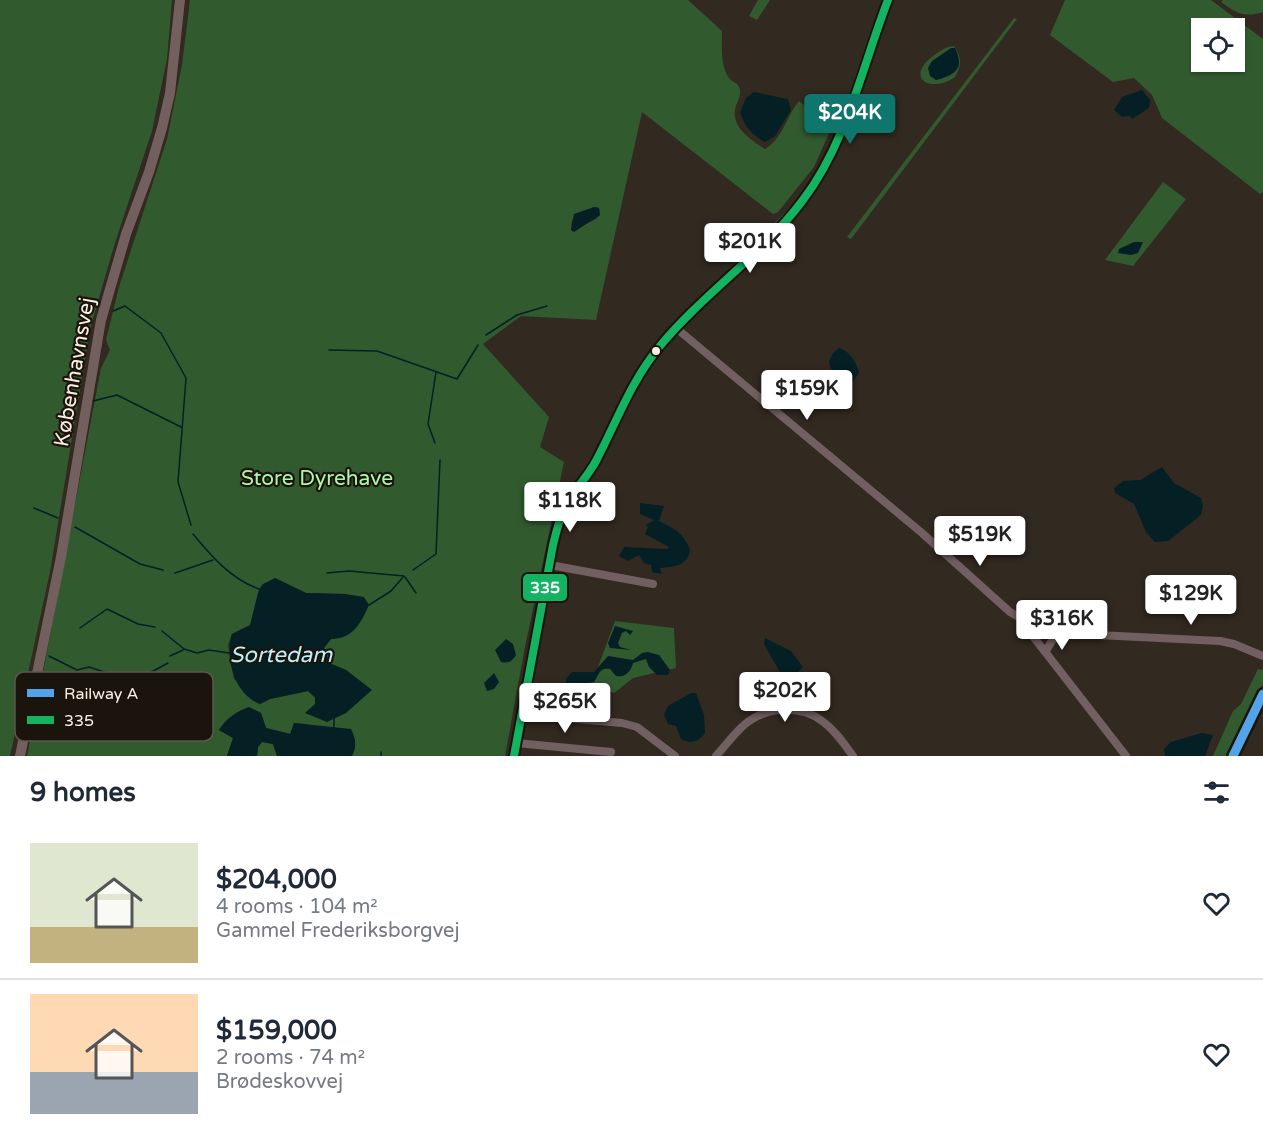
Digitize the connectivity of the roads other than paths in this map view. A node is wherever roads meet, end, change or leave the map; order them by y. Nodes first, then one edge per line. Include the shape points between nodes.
1 (180, 0) edge
2 (888, 0) edge
3 (676, 328) junction
4 (550, 565) junction
5 (652, 584) dead end
6 (1023, 620) junction
7 (1057, 633) junction
8 (1045, 652) junction
9 (1263, 656) edge
10 (38, 672) edge
11 (521, 714) junction
12 (23, 741) edge
13 (516, 742) junction
14 (611, 752) dead end
15 (20, 756) edge
16 (514, 756) edge
17 (675, 756) edge
18 (716, 756) edge
19 (853, 756) edge
20 (1126, 756) edge

1 - 10 main road, Københavnsvej via 172,81 162,128 101,320 62,557
2 - 3 street via 842,132 823,171 777,231
3 - 4 street via 638,377 595,462 565,508
3 - 6 street
4 - 5 street
4 - 11 street
6 - 7 street
6 - 8 street
7 - 8 street
7 - 9 street via 1220,641
8 - 20 street
11 - 13 street
11 - 17 street via 637,727
12 - 15 main road, Københavnsvej
13 - 14 street
13 - 16 street
18 - 19 street via 752,720 789,710 822,720

